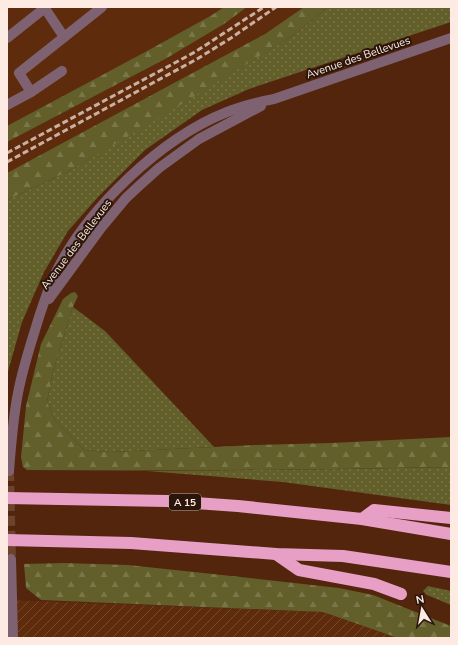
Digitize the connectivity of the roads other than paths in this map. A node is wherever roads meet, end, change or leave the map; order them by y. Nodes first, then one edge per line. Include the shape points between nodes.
1 (45, 7) edge
2 (102, 7) edge
3 (64, 37) junction
4 (7, 38) edge
5 (451, 38) edge
6 (62, 71) dead end
7 (31, 92) junction
8 (7, 104) edge
9 (9, 471) dead end
10 (7, 498) edge
11 (451, 518) edge
12 (362, 519) junction
13 (451, 534) edge
14 (7, 540) edge
15 (276, 554) junction
16 (11, 559) dead end
17 (451, 572) edge
18 (401, 594) dead end
19 (13, 638) edge

1 - 3 street
1 - 4 street
2 - 3 street
3 - 7 street via 20,73
5 - 9 street, Avenue des Bellevues via 274,99 199,139 159,168 126,198 55,290 40,315 18,393
6 - 7 street
7 - 8 street
10 - 12 highway, A 15 via 167,501 277,509
11 - 12 highway via 374,510
12 - 13 highway, A 15
14 - 15 highway via 131,543
15 - 17 highway via 343,556
15 - 18 highway via 299,570 374,584
16 - 19 street

